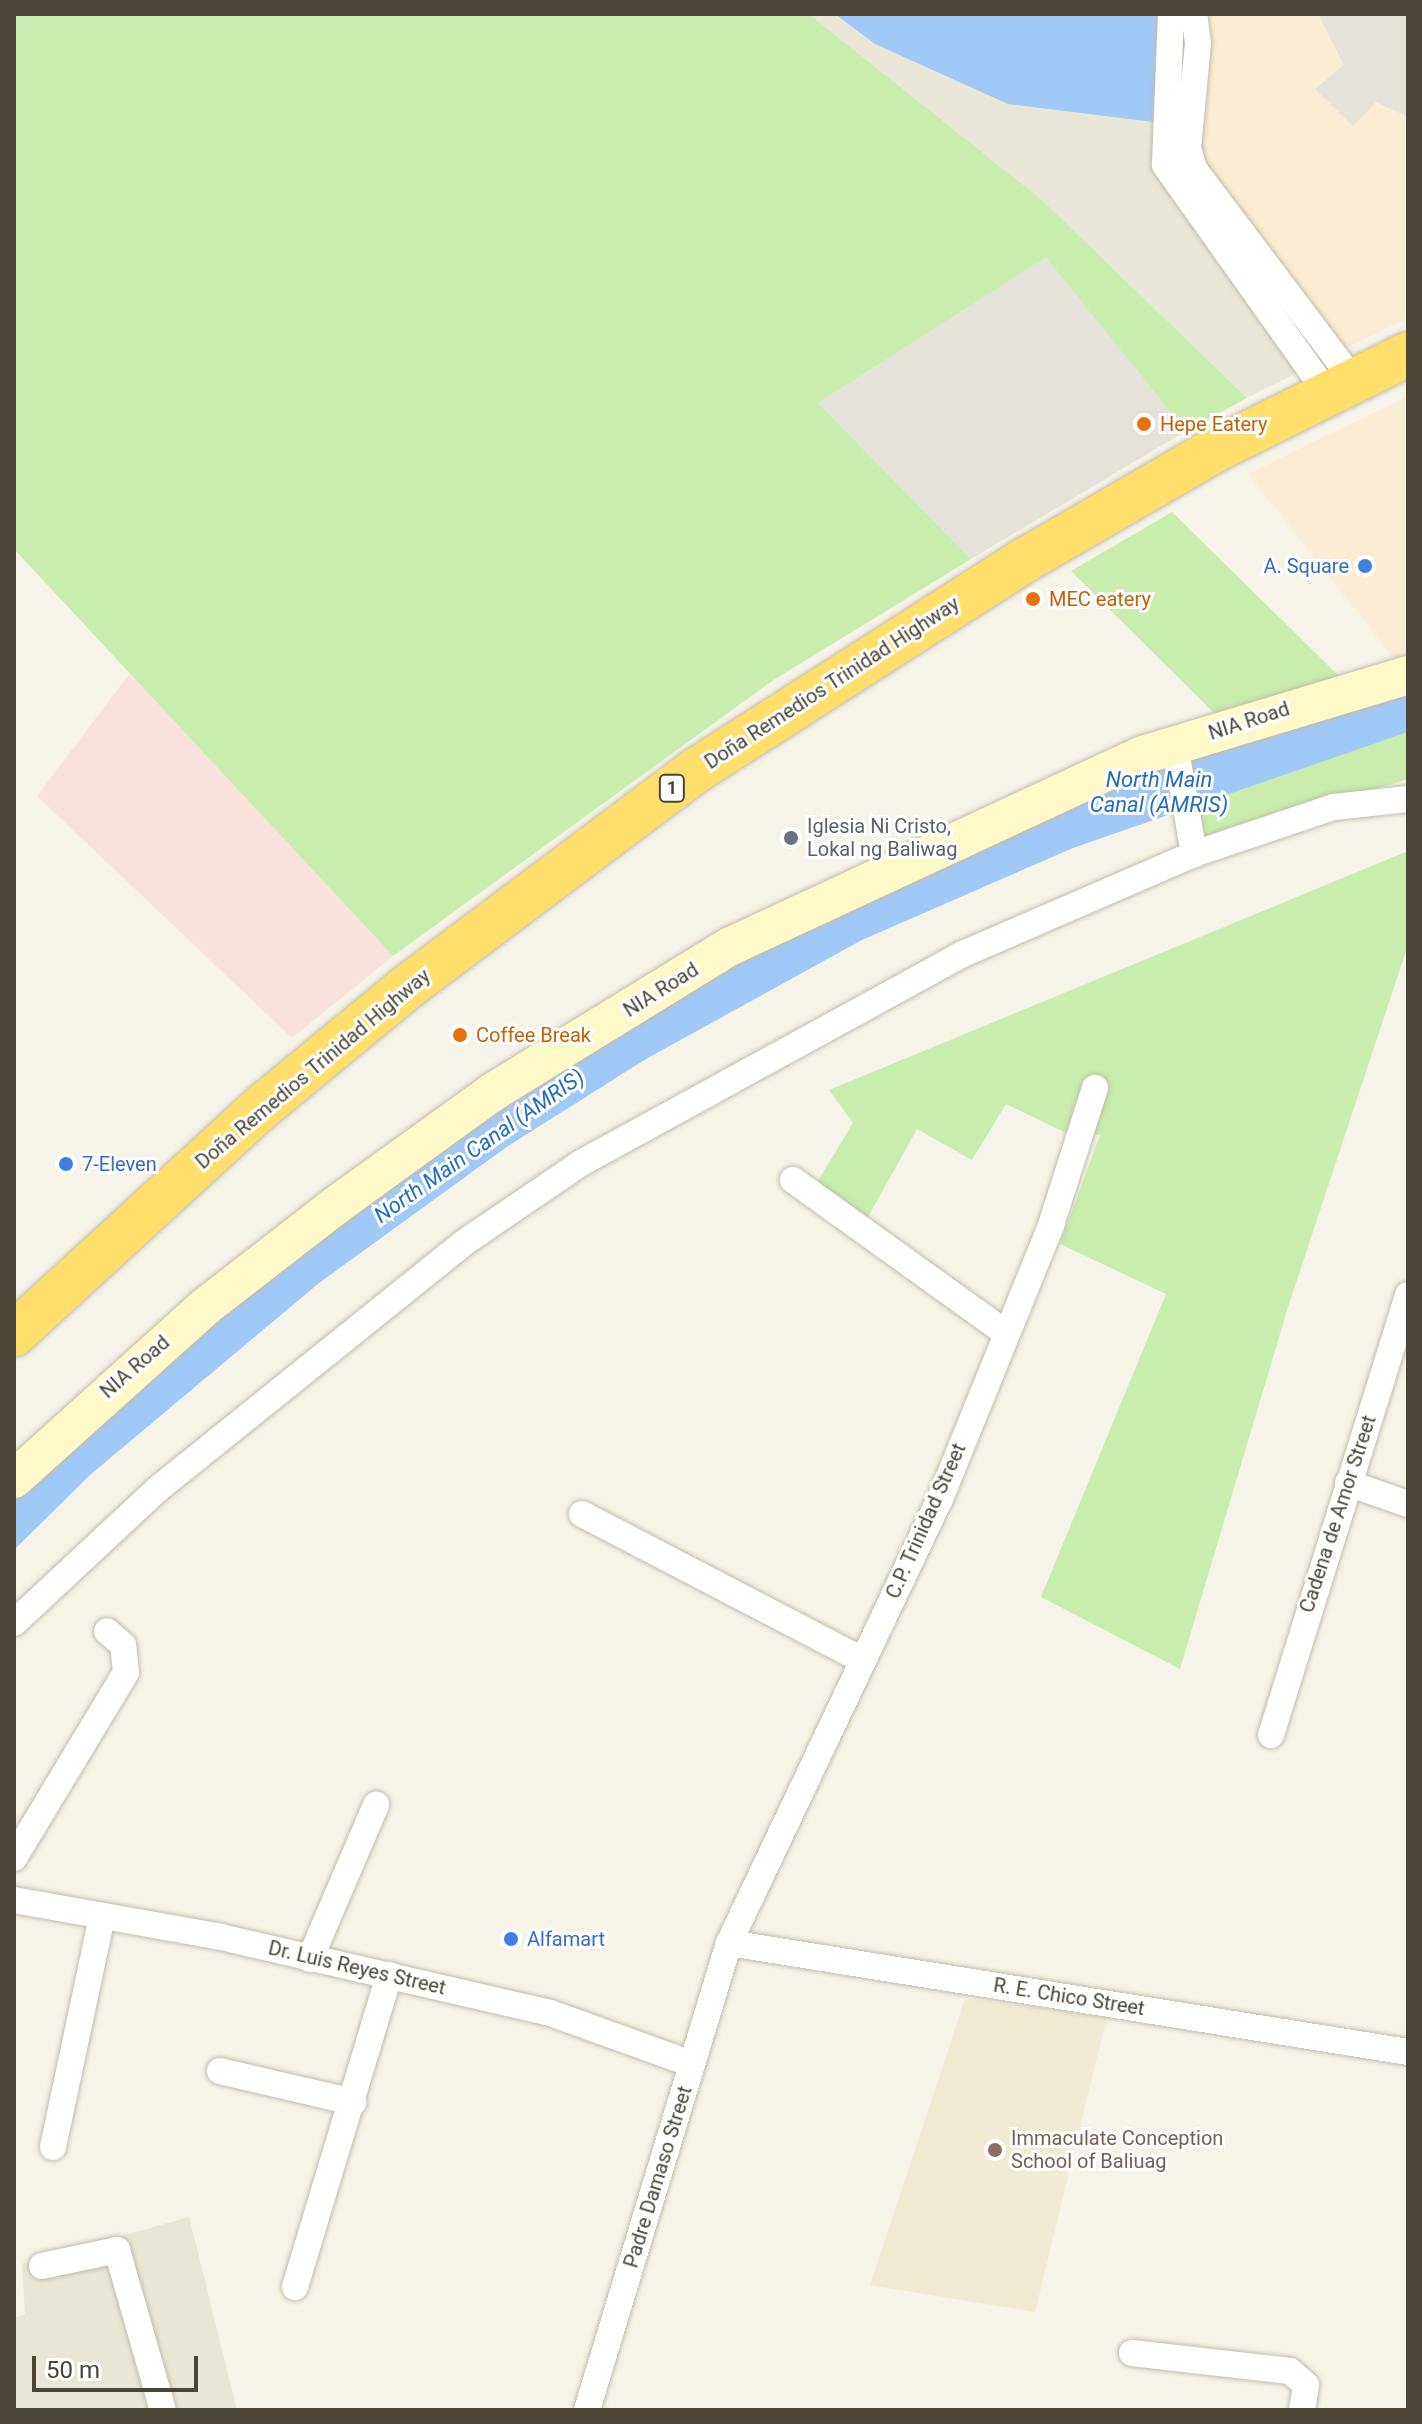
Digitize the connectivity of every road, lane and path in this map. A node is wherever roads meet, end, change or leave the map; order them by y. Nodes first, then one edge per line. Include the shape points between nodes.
1 (1171, 14) edge
2 (1194, 14) edge
3 (1408, 354) edge
4 (1340, 387) junction
5 (1408, 675) edge
6 (1177, 753) junction
7 (1408, 799) edge
8 (1194, 854) junction
9 (1095, 1088) dead end
10 (793, 1180) dead end
11 (1408, 1295) edge
12 (1006, 1333) junction
13 (14, 1334) edge
14 (14, 1479) edge
15 (1348, 1483) junction
16 (1408, 1504) edge
17 (582, 1514) dead end
18 (14, 1623) edge
19 (107, 1631) dead end
20 (862, 1660) junction
21 (1271, 1735) dead end
22 (376, 1805) dead end
23 (14, 1858) edge
24 (14, 1900) edge
25 (102, 1917) junction
26 (729, 1943) junction
27 (310, 1959) junction
28 (389, 1975) junction
29 (1408, 2052) edge
30 (692, 2064) junction
31 (220, 2071) dead end
32 (353, 2102) junction
33 (53, 2147) dead end
34 (42, 2266) dead end
35 (295, 2287) dead end
36 (1132, 2353) dead end
37 (163, 2410) edge
38 (587, 2410) edge
39 (1302, 2410) edge

1 - 4 street via 1165,165
2 - 4 street via 1198,43 1188,148 1194,169
3 - 4 highway, Doña Remedios Trinidad Highway / 1
4 - 13 highway, Doña Remedios Trinidad Highway / 1 via 1027,559 695,771 406,988 252,1116
5 - 6 street, NIA Road
6 - 8 street
6 - 14 street, NIA Road via 968,832 729,947 493,1092 205,1307
7 - 8 street via 1334,807
8 - 18 street via 963,954 581,1163 462,1244 159,1488
9 - 12 street, C.P. Trinidad Street via 1051,1225
10 - 12 street
11 - 15 street, Cadena de Amor Street
12 - 20 street, C.P. Trinidad Street via 940,1499
15 - 16 street
15 - 21 street, Cadena de Amor Street
17 - 20 street
19 - 23 street via 123,1645 126,1672
20 - 26 street, C.P. Trinidad Street
22 - 27 street
24 - 25 street, Dr. Luis Reyes Street
25 - 27 street, Dr. Luis Reyes Street
25 - 33 street
26 - 29 street, R. E. Chico Street
26 - 30 street, Padre Damaso Street
27 - 28 street, Dr. Luis Reyes Street
28 - 30 street, Dr. Luis Reyes Street via 550,2013
28 - 32 street
30 - 38 street, Padre Damaso Street
31 - 32 street
32 - 35 street
34 - 37 street via 117,2250
36 - 39 street via 1290,2371 1306,2385

